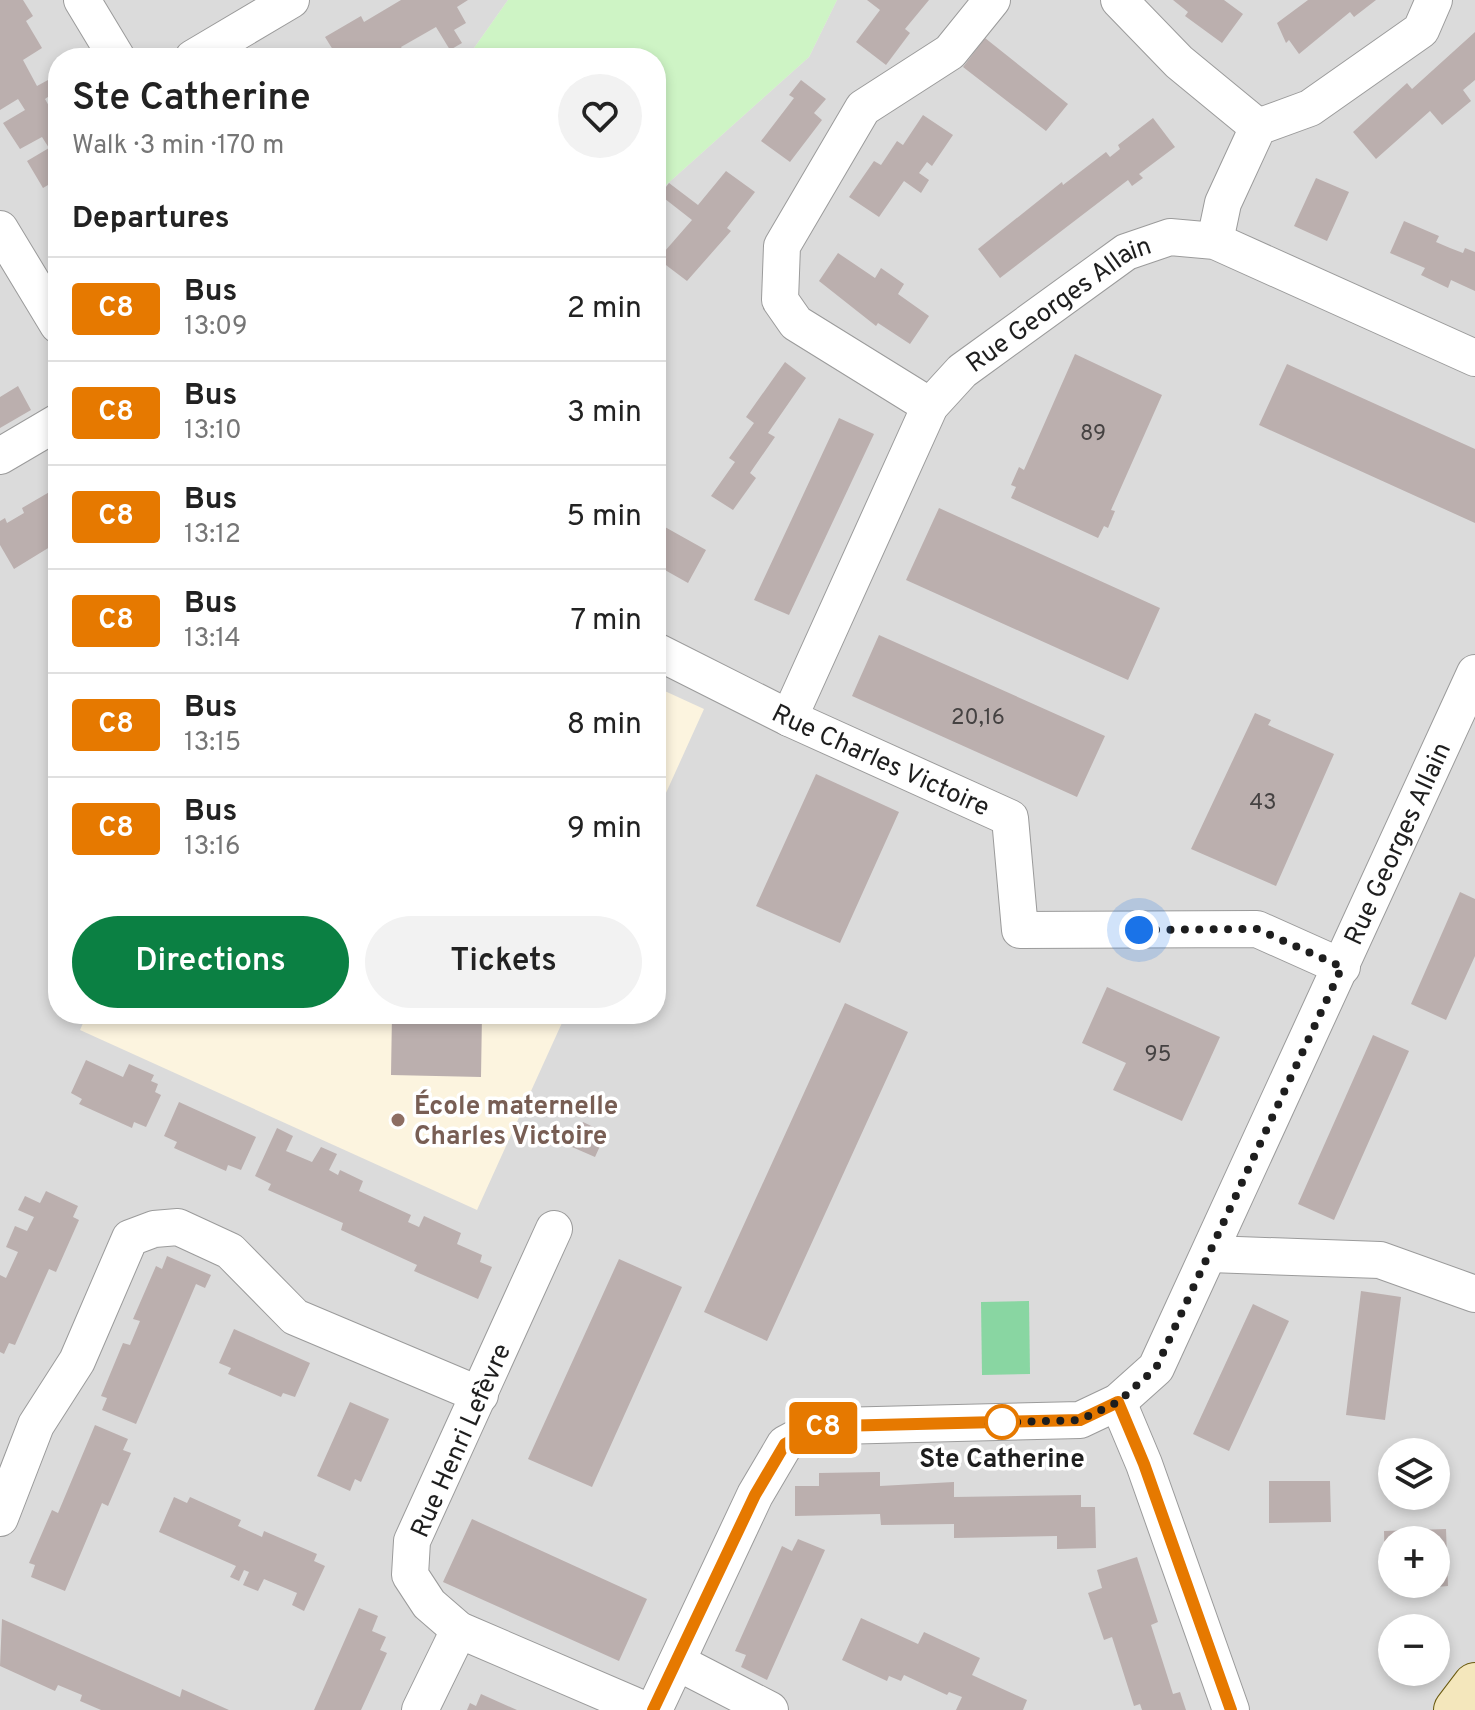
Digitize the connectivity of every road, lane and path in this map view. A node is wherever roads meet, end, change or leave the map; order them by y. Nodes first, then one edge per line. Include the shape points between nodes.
1 (82, 0) edge
2 (291, 0) edge
3 (992, 0) edge
4 (1119, 0) edge
5 (1434, 0) edge
6 (111, 48) edge
7 (210, 48) edge
8 (1258, 127) junction
9 (0, 229) edge
10 (1215, 241) junction
11 (48, 308) edge
12 (1475, 358) edge
13 (930, 406) junction
14 (48, 428) edge
15 (0, 456) edge
16 (666, 656) edge
17 (1475, 673) edge
18 (789, 718) junction
19 (1342, 967) junction
20 (554, 1229) dead end
21 (1210, 1254) junction
22 (1475, 1294) edge
23 (480, 1395) junction
24 (1118, 1402) junction
25 (6, 1485) edge
26 (0, 1518) edge
27 (459, 1630) junction
28 (677, 1662) junction
29 (1475, 1685) edge
30 (420, 1710) edge
31 (645, 1710) edge
32 (654, 1710) edge
33 (770, 1710) edge
34 (1231, 1710) edge
35 (1456, 1710) edge

1 - 6 street
2 - 7 street
3 - 13 street via 950,52 863,108 782,246 780,300 796,323
4 - 8 street via 1179,62
5 - 8 street via 1421,30 1310,108
8 - 10 street via 1223,203
9 - 11 street
10 - 12 street, Rue Georges Allain
10 - 13 street, Rue Georges Allain via 1170,237 1126,252 962,371
13 - 18 street, Rue Georges Allain
14 - 15 street
16 - 18 street, Rue Charles Victoire
17 - 19 street, Rue Georges Allain
18 - 19 street, Rue Charles Victoire via 1010,818 1020,930 1257,929
19 - 21 street, Rue Georges Allain
20 - 23 street, Rue Henri Lefèvre
21 - 22 street via 1380,1260
21 - 24 street, Rue Georges Allain via 1156,1368
23 - 25 street via 295,1317 230,1251 178,1227 154,1229 130,1238 77,1361
23 - 27 street, Rue Henri Lefèvre via 411,1550 410,1575 429,1604
24 - 28 street, Rue Georges Allain via 1080,1420 836,1426 797,1436 785,1444 755,1495
24 - 34 street
25 - 26 street
27 - 30 street
27 - 31 street, Rue Henri Lefèvre
28 - 32 street, Rue Georges Allain
28 - 33 street
29 - 35 main road

